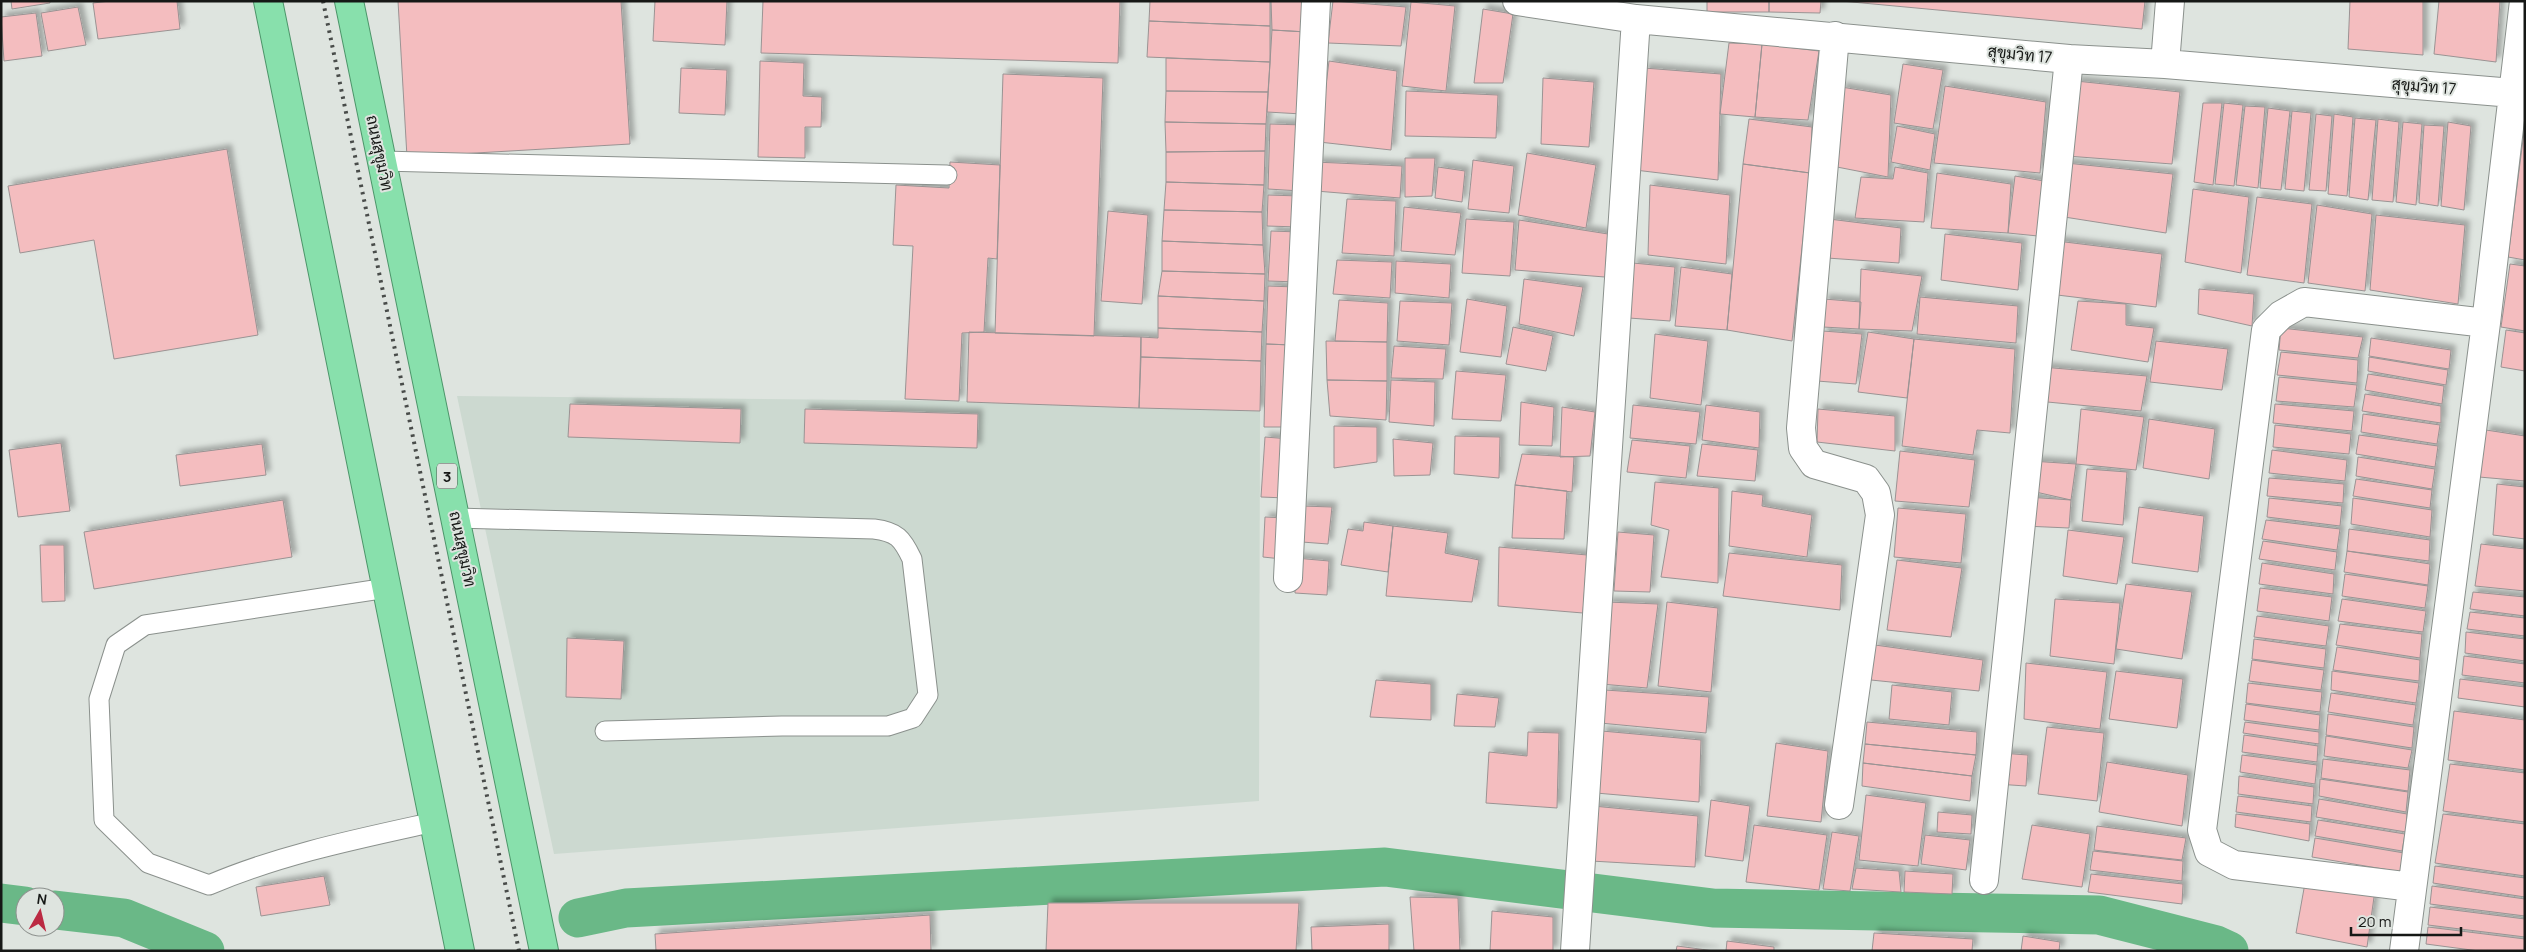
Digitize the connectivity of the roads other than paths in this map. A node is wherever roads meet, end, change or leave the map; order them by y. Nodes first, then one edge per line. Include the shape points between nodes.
1 (268, 1) edge
2 (349, 1) edge
3 (1316, 1) edge
4 (1517, 1) edge
5 (2170, 1) edge
6 (2524, 1) edge
7 (1623, 12) edge
8 (1834, 36) junction
9 (2069, 59) junction
10 (2165, 64) junction
11 (2520, 94) edge
12 (382, 161) junction
13 (947, 175) dead end
14 (2486, 322) junction
15 (456, 518) junction
16 (1288, 578) dead end
17 (387, 588) junction
18 (605, 731) dead end
19 (1839, 805) dead end
20 (434, 822) junction
21 (1984, 880) dead end
22 (2412, 887) junction
23 (460, 951) edge
24 (544, 951) edge
25 (1575, 951) edge
26 (2404, 951) edge

1 - 17 highway
2 - 12 highway, ถนนสุขุมวิท / 3
3 - 16 street
4 - 7 street, สุขุมวิท 17
5 - 10 street
6 - 11 street
7 - 8 street, สุขุมวิท 17
7 - 25 street
8 - 9 street, สุขุมวิท 17
8 - 19 street via 1802,441 1814,464 1866,479 1876,493 1880,515
9 - 10 street, สุขุมวิท 17
9 - 21 street
10 - 11 street, สุขุมวิท 17
11 - 14 street
12 - 13 lane
12 - 15 highway, ถนนสุขุมวิท / 3
14 - 22 street
14 - 22 street via 2304,302 2281,315 2266,330 2202,830 2209,852 2234,865
15 - 18 lane via 874,529 890,532 903,541 912,558 928,694 913,718 888,726
15 - 24 highway, ถนนสุขุมวิท / 3
17 - 20 highway
17 - 20 lane via 145,625 116,645 99,699 104,820 148,863 209,885 253,867 327,845
20 - 23 highway
22 - 26 street

